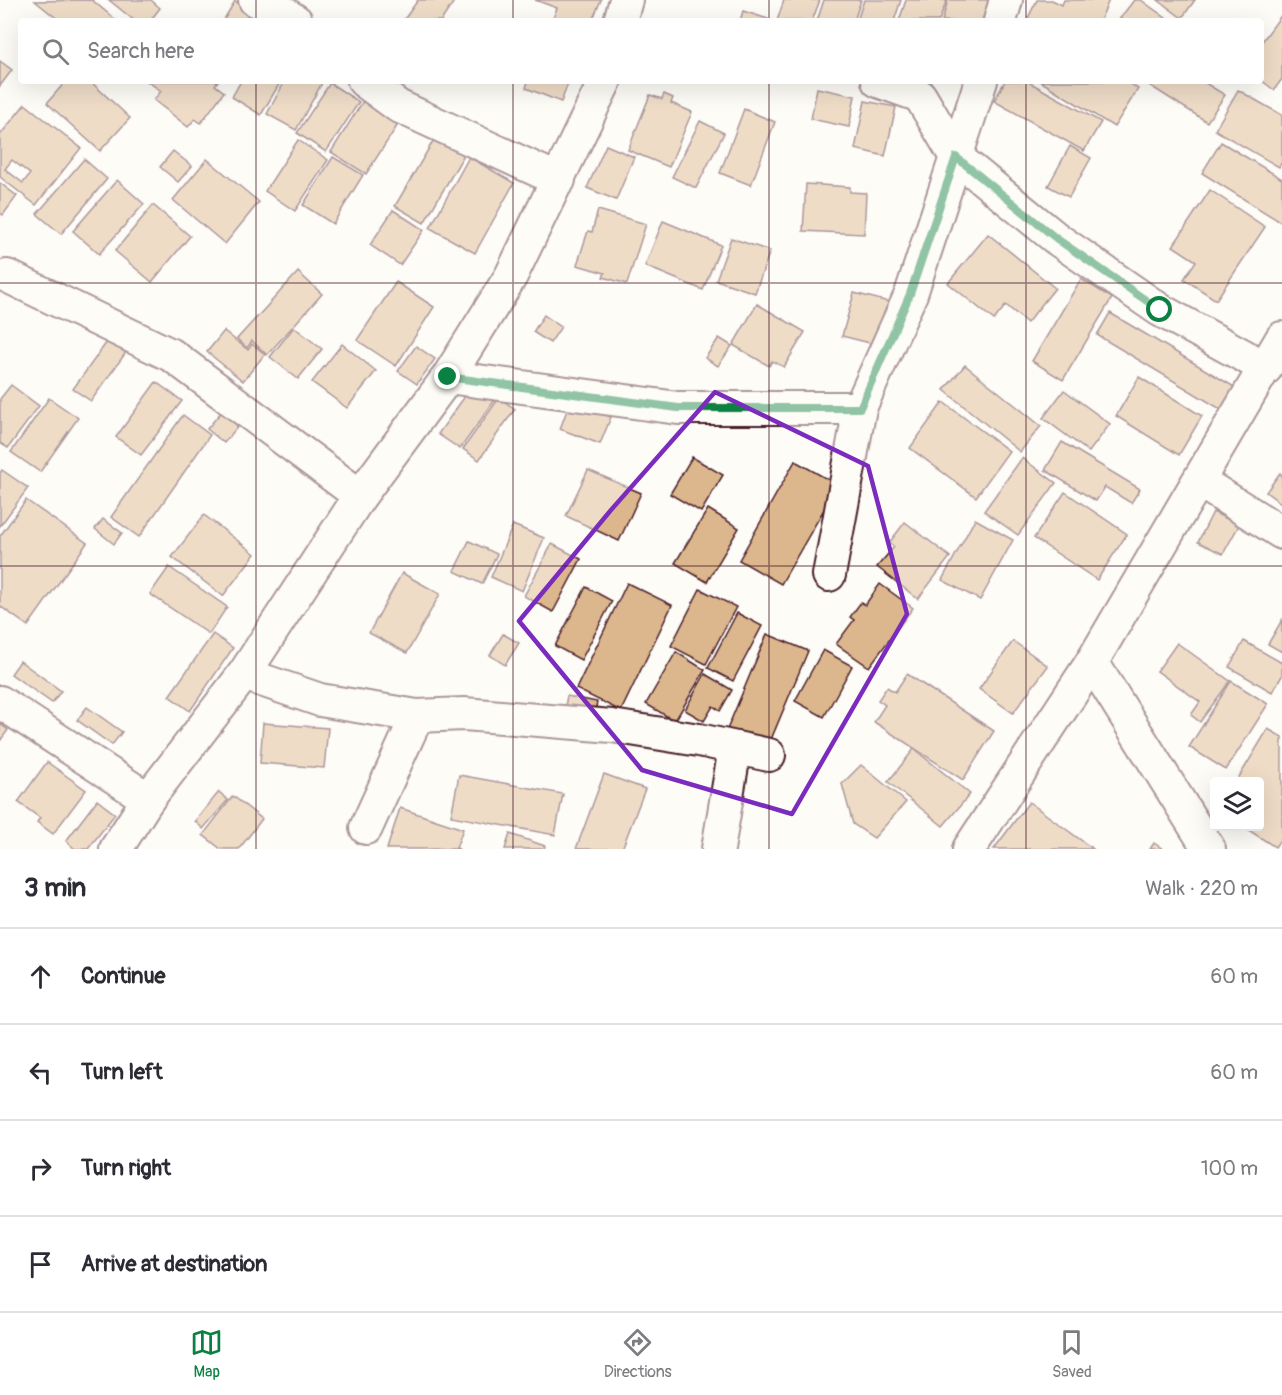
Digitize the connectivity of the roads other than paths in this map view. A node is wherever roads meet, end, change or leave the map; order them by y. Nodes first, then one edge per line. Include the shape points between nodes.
1 (255, 0) edge
2 (626, 0) edge
3 (1006, 0) edge
4 (292, 18) edge
5 (621, 18) edge
6 (1001, 18) edge
7 (368, 84) edge
8 (604, 84) edge
9 (886, 84) edge
10 (980, 84) edge
11 (956, 157) junction
12 (559, 180) junction
13 (7, 276) dead end
14 (1282, 338) edge
15 (1266, 368) junction
16 (448, 377) junction
17 (860, 408) junction
18 (1199, 481) junction
19 (360, 496) junction
20 (1282, 533) edge
21 (829, 575) dead end
22 (1092, 662) junction
23 (244, 674) junction
24 (0, 702) edge
25 (417, 716) junction
26 (735, 748) junction
27 (769, 755) dead end
28 (148, 799) junction
29 (366, 828) dead end
30 (116, 849) edge
31 (718, 849) edge
32 (969, 849) edge
33 (1209, 849) edge

1 - 4 street
2 - 5 street
3 - 6 street
7 - 12 street via 398,106
8 - 12 street
9 - 11 street via 920,96
10 - 11 street
11 - 15 street via 1057,239 1160,310
11 - 17 street via 910,294
12 - 16 street via 511,276
13 - 19 street via 173,356
14 - 15 street
15 - 18 street
16 - 17 street via 678,408
16 - 19 street
17 - 21 street
18 - 20 street
18 - 22 street
19 - 23 street
22 - 32 street
22 - 33 street
23 - 25 street via 320,700
23 - 28 street
24 - 28 street
25 - 26 street via 465,714 612,726
25 - 29 street
26 - 27 street
26 - 31 street
28 - 30 street

